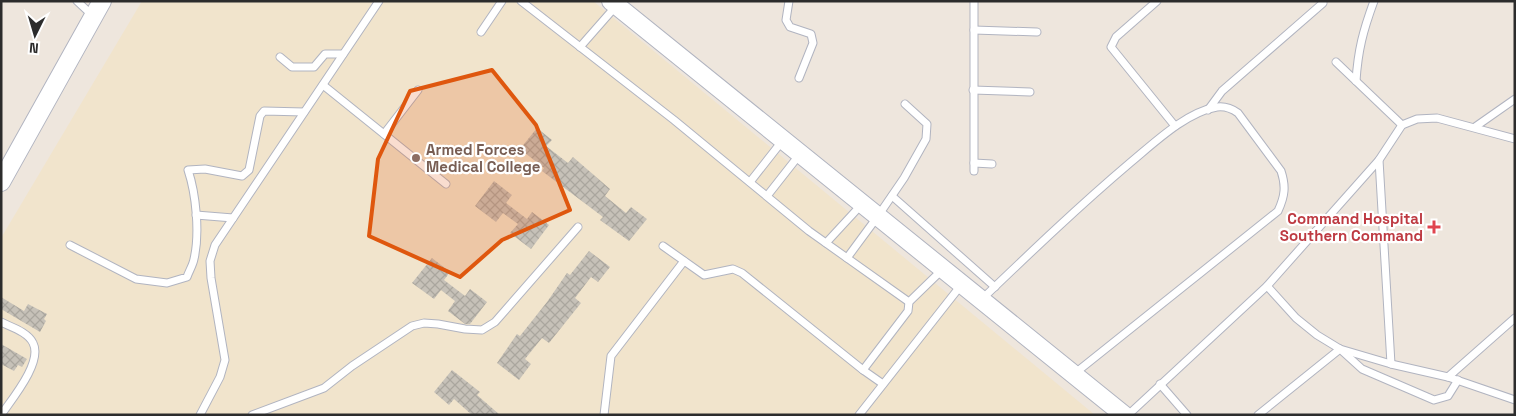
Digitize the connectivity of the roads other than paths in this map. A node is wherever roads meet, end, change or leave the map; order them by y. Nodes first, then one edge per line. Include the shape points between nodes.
1 (77, 1) edge
2 (102, 1) edge
3 (379, 1) edge
4 (502, 1) edge
5 (521, 1) edge
6 (789, 1) edge
7 (974, 1) edge
8 (1156, 1) edge
9 (1374, 1) edge
10 (614, 3) edge
11 (1324, 3) dead end
12 (530, 4) edge
13 (93, 17) junction
14 (974, 30) junction
15 (481, 32) dead end
16 (1037, 32) dead end
17 (580, 47) junction
18 (343, 54) junction
19 (280, 57) dead end
20 (1336, 62) dead end
21 (799, 78) dead end
22 (1356, 81) junction
23 (323, 85) junction
24 (418, 90) dead end
25 (973, 90) junction
26 (1030, 92) dead end
27 (1515, 99) edge
28 (905, 104) dead end
29 (1208, 110) junction
30 (304, 112) junction
31 (1402, 125) junction
32 (1175, 126) junction
33 (1475, 127) junction
34 (384, 134) junction
35 (1515, 139) edge
36 (783, 140) junction
37 (800, 154) junction
38 (1379, 160) junction
39 (974, 163) junction
40 (992, 164) dead end
41 (974, 171) dead end
42 (1, 182) edge
43 (750, 182) junction
44 (446, 184) dead end
45 (767, 196) junction
46 (892, 196) junction
47 (863, 204) junction
48 (196, 216) junction
49 (878, 216) junction
50 (234, 218) junction
51 (578, 227) dead end
52 (826, 244) junction
53 (70, 245) dead end
54 (663, 246) dead end
55 (847, 258) junction
56 (684, 261) junction
57 (943, 268) junction
58 (962, 284) junction
59 (1267, 286) junction
60 (994, 287) junction
61 (981, 300) junction
62 (909, 302) junction
63 (1515, 318) edge
64 (1, 322) edge
65 (1340, 349) junction
66 (1391, 364) junction
67 (863, 370) junction
68 (1073, 375) junction
69 (1448, 377) junction
70 (1458, 380) junction
71 (883, 384) junction
72 (1160, 384) junction
73 (1515, 400) edge
74 (201, 414) edge
75 (1, 415) edge
76 (252, 415) edge
77 (604, 415) edge
78 (859, 415) edge
79 (1124, 415) edge
80 (1128, 415) edge
81 (1188, 415) edge
82 (1258, 415) edge

1 - 13 lane
2 - 13 street
3 - 18 lane
4 - 15 lane
5 - 12 lane
6 - 21 lane via 786,20 790,27 810,34 813,43
7 - 14 lane
8 - 32 lane via 1116,37 1111,46
9 - 22 lane via 1358,50
10 - 17 lane
10 - 36 street
11 - 29 lane via 1222,91
12 - 17 lane
13 - 42 street
14 - 16 lane
14 - 25 lane
17 - 43 lane
18 - 19 lane via 325,54 314,67 292,67
18 - 23 lane
20 - 22 lane
22 - 31 lane
23 - 30 lane
23 - 34 lane
24 - 34 lane
25 - 26 lane
25 - 39 lane
27 - 33 lane
28 - 46 lane via 927,124 926,139
29 - 32 lane
29 - 68 lane via 1230,108 1238,113 1281,171 1284,197 1278,211
30 - 48 lane via 264,111 260,116 249,170 242,176 205,169 188,170
30 - 50 lane
31 - 33 lane via 1417,119 1437,118
31 - 38 lane
32 - 60 lane via 1104,184
33 - 35 lane
34 - 44 lane
36 - 37 street
36 - 43 lane
37 - 45 lane
37 - 47 street
38 - 59 lane
38 - 66 lane
39 - 40 lane
39 - 41 lane
43 - 45 lane
45 - 52 lane
46 - 49 lane
46 - 60 lane
47 - 49 street
47 - 52 lane
48 - 50 lane
48 - 53 lane via 194,259 187,277 167,283 136,278
49 - 55 lane
49 - 57 street
50 - 74 lane via 215,245 210,261 225,360
51 - 76 lane via 495,322 482,330 424,323 412,326 324,388
52 - 55 lane
54 - 56 lane
55 - 62 lane
56 - 67 lane via 704,274 733,268 742,273
56 - 77 lane via 611,356
57 - 58 street
57 - 62 lane
58 - 61 street
58 - 71 lane
59 - 65 lane via 1296,318
59 - 72 lane
60 - 61 lane
61 - 68 street
62 - 67 lane via 908,312
63 - 69 lane
64 - 75 lane via 24,333 33,343 36,355 31,370
65 - 66 lane
65 - 70 lane via 1362,369 1434,400 1448,396
65 - 82 lane
66 - 69 lane
67 - 71 lane
68 - 79 street
69 - 70 lane
70 - 73 lane
71 - 78 lane
72 - 80 lane
72 - 81 lane

